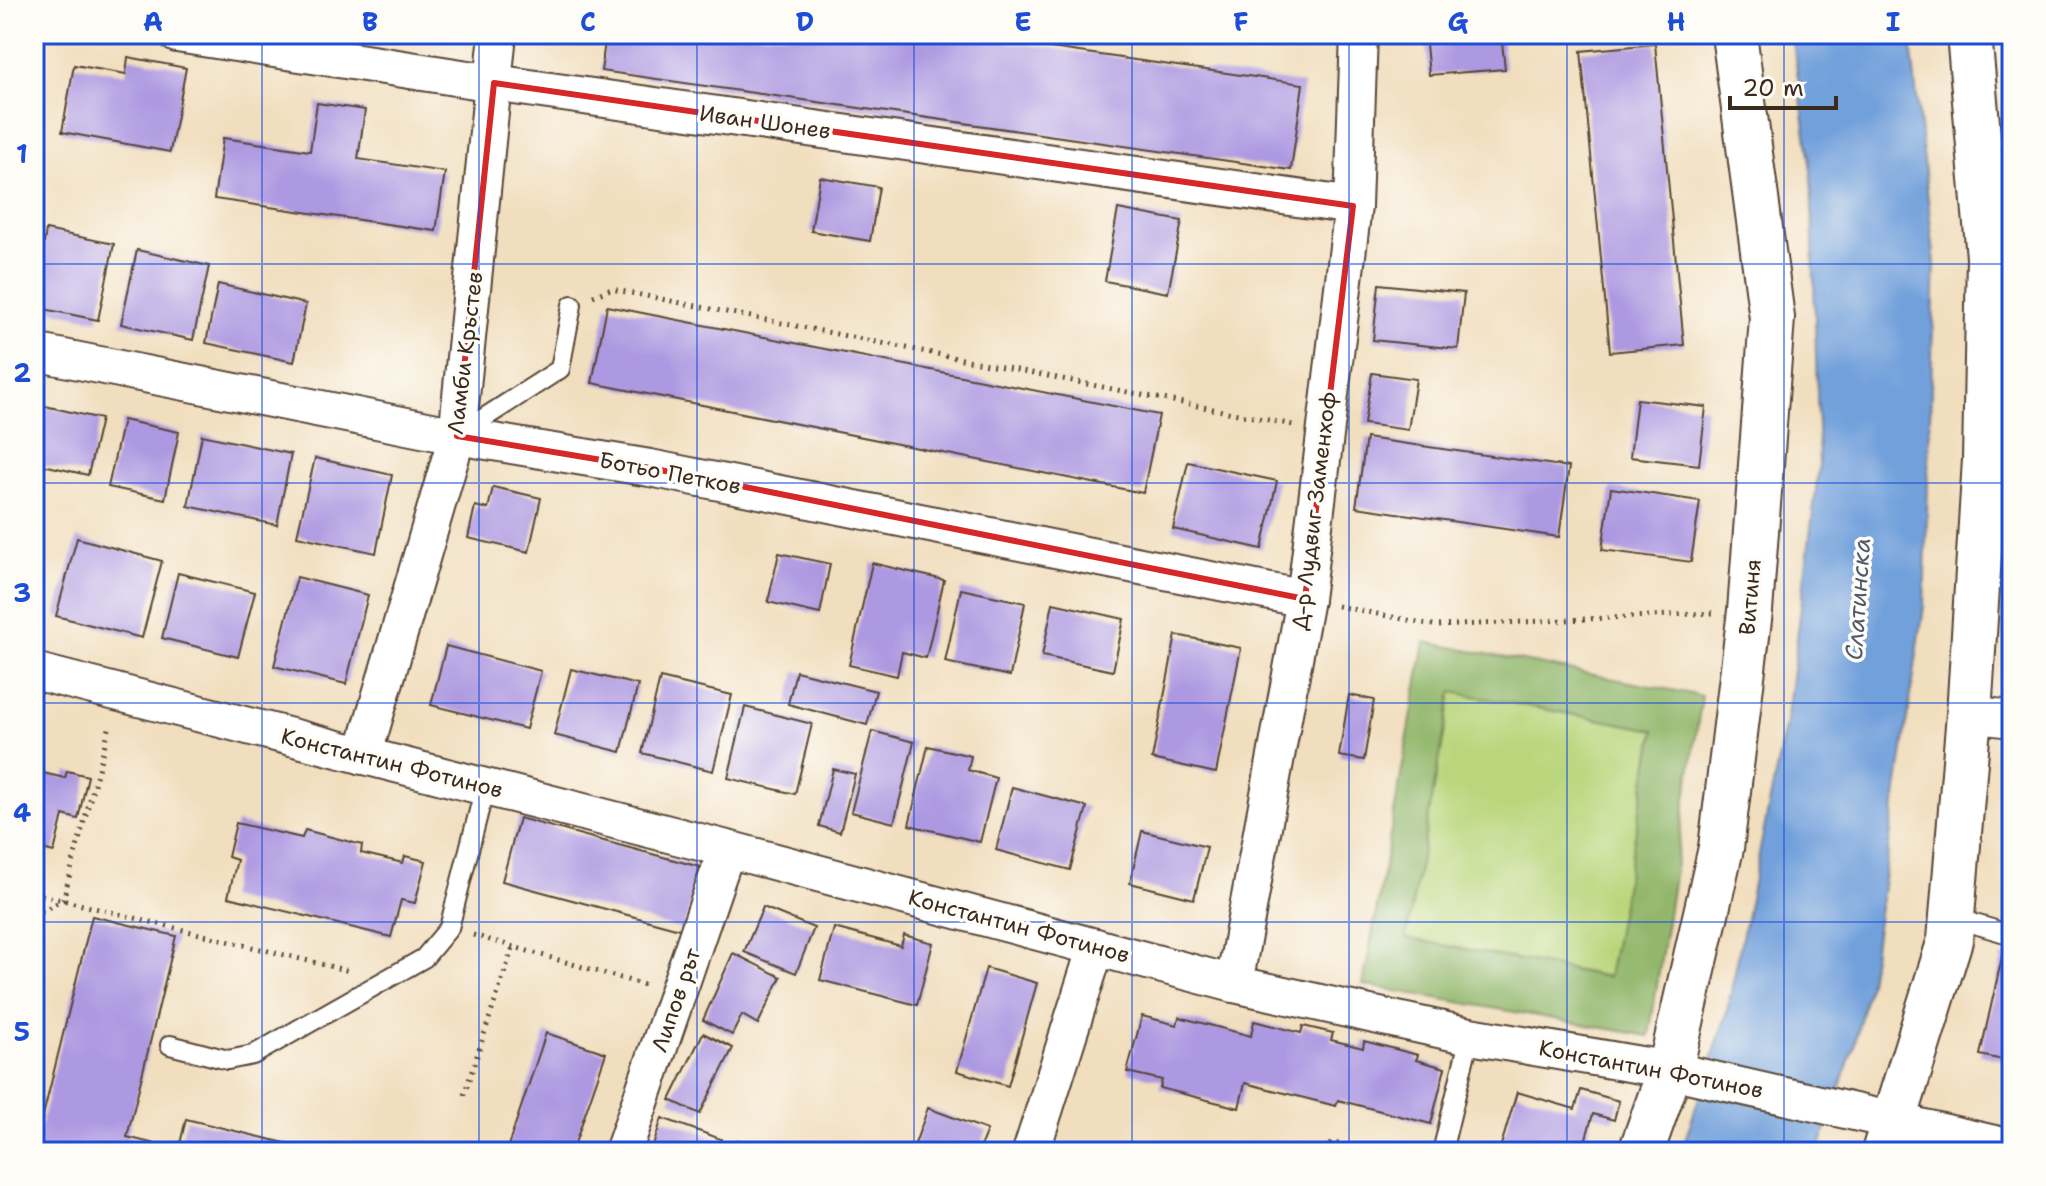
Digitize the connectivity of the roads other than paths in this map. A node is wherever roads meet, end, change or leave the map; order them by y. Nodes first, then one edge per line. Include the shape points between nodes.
1 (177, 34) edge
2 (498, 34) edge
3 (1359, 34) edge
4 (1734, 34) edge
5 (1969, 34) edge
6 (494, 83) junction
7 (1353, 206) junction
8 (2001, 257) edge
9 (572, 305) road end
10 (34, 352) edge
11 (457, 436) junction
12 (1305, 599) junction
13 (34, 671) edge
14 (1969, 714) junction
15 (2012, 719) edge
16 (363, 756) junction
17 (485, 787) junction
18 (727, 849) junction
19 (1951, 917) junction
20 (2012, 935) edge
21 (1096, 947) junction
22 (1234, 984) junction
23 (1470, 1036) junction
24 (170, 1045) dead end
25 (1682, 1073) junction
26 (1889, 1137) edge
27 (2012, 1148) edge
28 (623, 1152) edge
29 (1031, 1152) edge
30 (1442, 1152) edge
31 (1641, 1152) edge

1 - 6 street, Иван Шонев
2 - 6 street, Ламби Кръстев
3 - 7 street, Д-р Лудвиг Заменхоф
4 - 25 street, Витиня via 1772,318 1750,611 1721,848
5 - 8 street
6 - 7 street, Иван Шонев
6 - 11 street, Ламби Кръстев
7 - 12 street, Д-р Лудвиг Заменхоф
8 - 14 street
9 - 11 lane via 560,369
10 - 11 street, Ботьо Петков
11 - 12 street, Ботьо Петков via 650,468
11 - 16 street, Ламби Кръстев
12 - 22 street, Д-р Лудвиг Заменхоф
13 - 16 street, Константин Фотинов
14 - 15 street
14 - 19 street
16 - 17 street, Константин Фотинов
17 - 18 street, Константин Фотинов
17 - 24 lane via 449,928 424,958 253,1055 228,1060
18 - 21 street, Константин Фотинов
18 - 28 street, Липов рът
19 - 20 lane
19 - 26 street via 1950,940
21 - 22 street, Константин Фотинов
21 - 29 street
22 - 23 street, Константин Фотинов
23 - 25 street, Константин Фотинов
23 - 30 lane
25 - 26 street, Константин Фотинов via 1844,1108
25 - 31 street, Витиня
26 - 27 street, Константин Фотинов

